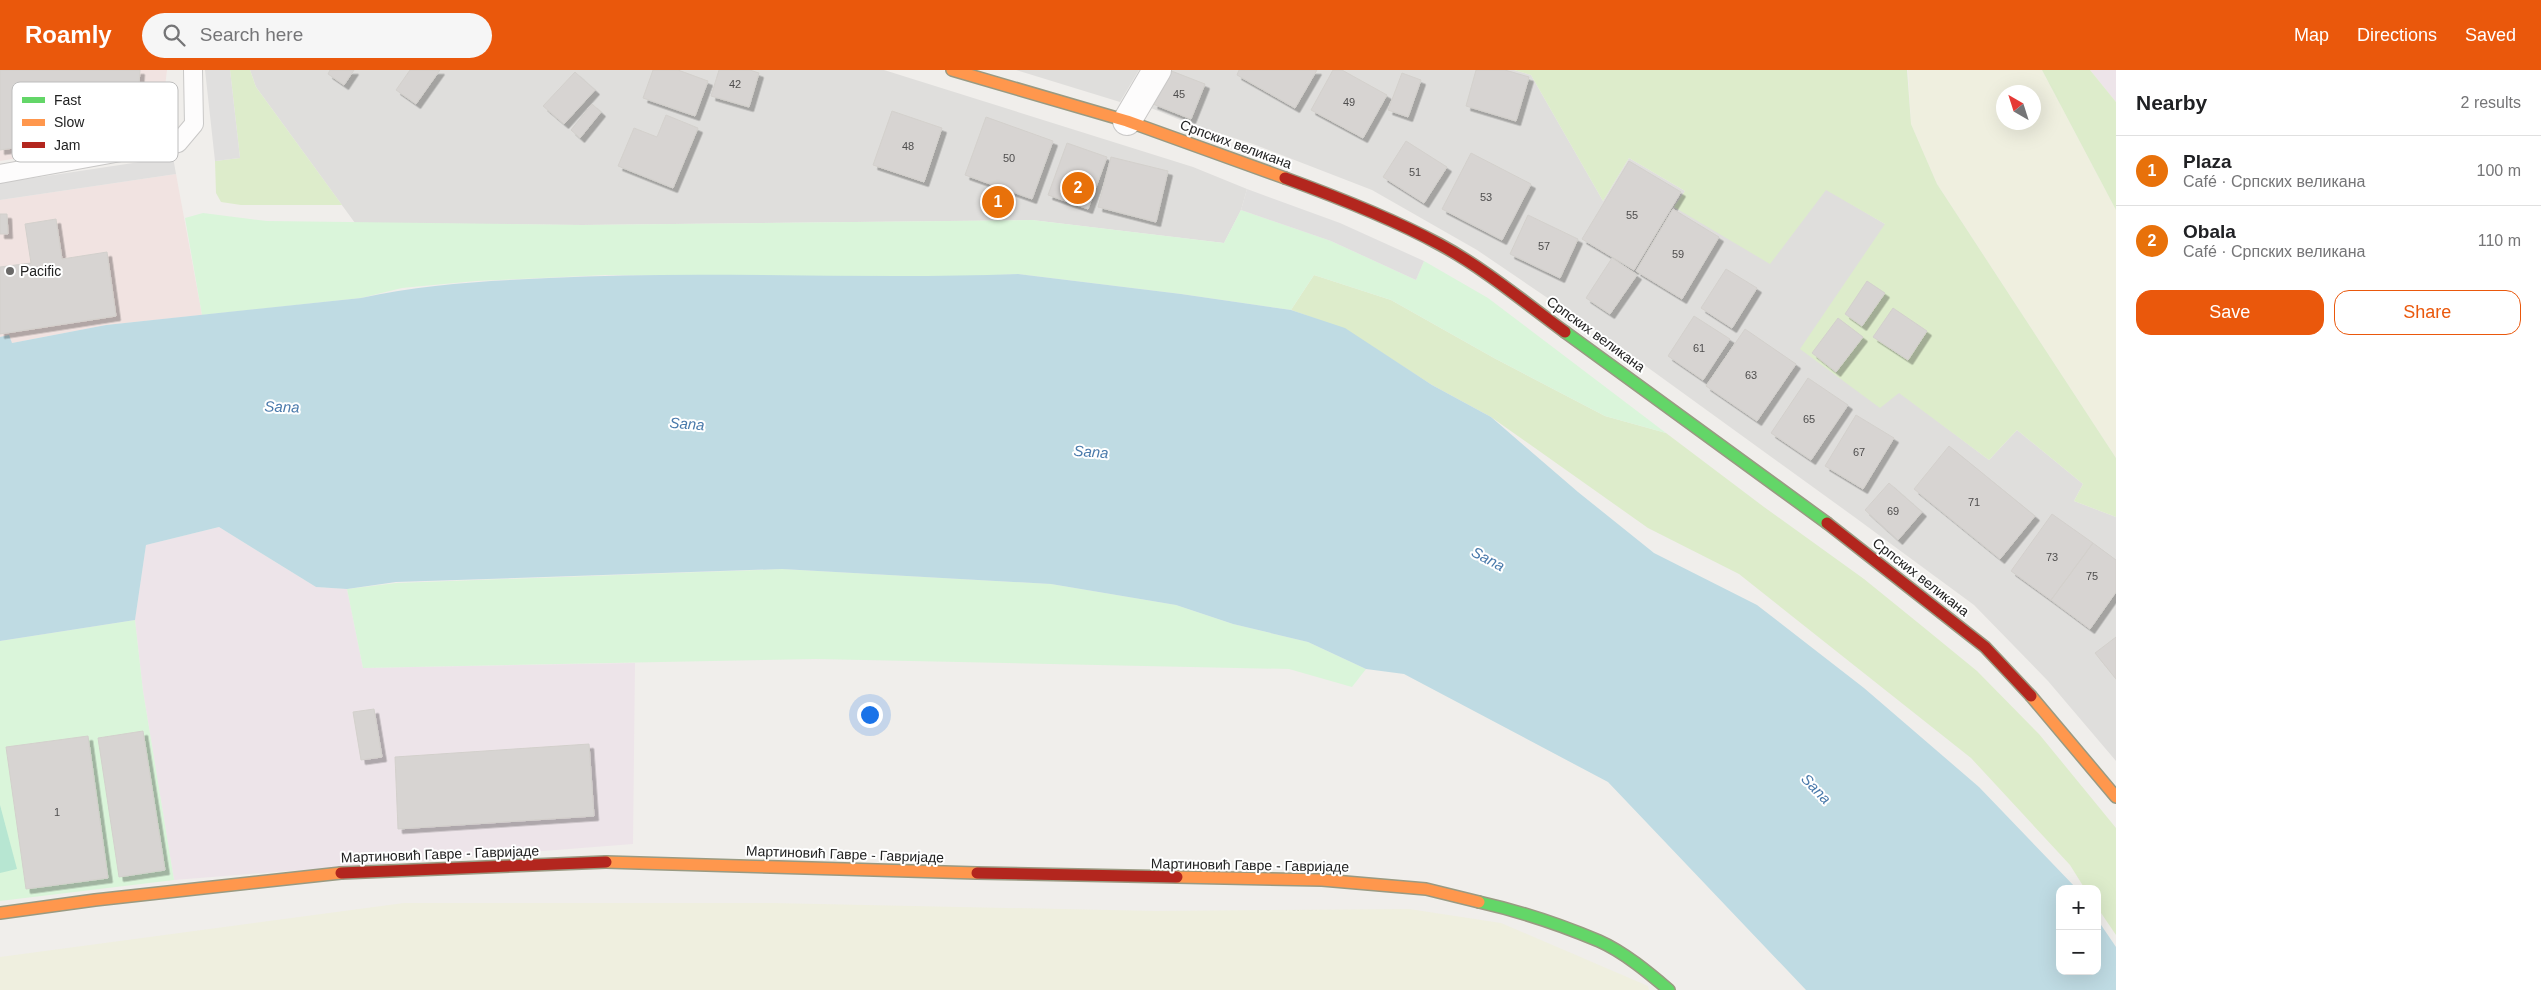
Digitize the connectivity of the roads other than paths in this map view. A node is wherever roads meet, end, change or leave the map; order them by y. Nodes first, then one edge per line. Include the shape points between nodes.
1 (194, 70) edge
2 (952, 70) edge
3 (1157, 70) edge
4 (1127, 120) junction
5 (178, 143) edge
6 (66, 162) edge
7 (0, 174) edge
8 (2116, 797) edge
9 (0, 914) edge
10 (1669, 990) edge

1 - 5 lane via 194,124
2 - 4 street, Српских великана
3 - 4 street
4 - 8 street, Српских великана via 1324,192 1439,244 1472,264 1789,494 1953,620 2025,688
6 - 7 lane
9 - 10 street, Мартиновић Гавре - Гавријаде via 338,873 610,862 1322,880 1426,889 1502,907 1601,942

